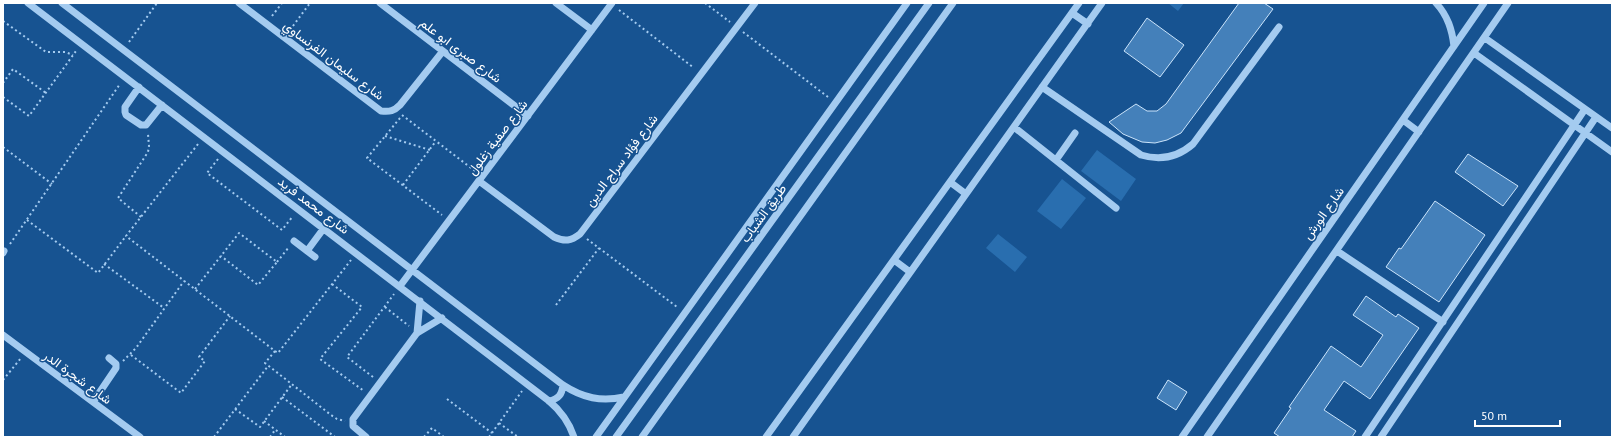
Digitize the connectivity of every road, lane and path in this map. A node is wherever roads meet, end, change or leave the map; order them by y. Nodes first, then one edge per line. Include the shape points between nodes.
1 (28, 3) edge
2 (62, 3) edge
3 (157, 3) edge
4 (239, 3) edge
5 (282, 3) edge
6 (310, 3) edge
7 (380, 3) edge
8 (556, 3) edge
9 (612, 3) edge
10 (705, 3) edge
11 (755, 3) edge
12 (907, 3) edge
13 (929, 3) edge
14 (953, 3) edge
15 (1079, 3) edge
16 (1102, 3) edge
17 (1436, 3) edge
18 (1484, 3) edge
19 (1508, 3) edge
20 (1072, 13) junction
21 (3, 21) edge
22 (266, 23) junction
23 (1088, 24) junction
24 (737, 27) junction
25 (1279, 27) dead end
26 (592, 30) junction
27 (284, 37) junction
28 (1484, 38) junction
29 (81, 43) junction
30 (1454, 46) junction
31 (123, 50) junction
32 (443, 51) junction
33 (1474, 53) junction
34 (73, 55) junction
35 (702, 74) junction
36 (125, 77) junction
37 (3, 83) edge
38 (138, 87) junction
39 (1042, 87) junction
40 (46, 93) junction
41 (3, 97) edge
42 (836, 103) junction
43 (162, 105) junction
44 (1585, 109) junction
45 (395, 110) junction
46 (402, 115) junction
47 (528, 116) junction
48 (1596, 117) junction
49 (1402, 120) junction
50 (1575, 125) junction
51 (144, 126) junction
52 (1014, 127) junction
53 (1612, 128) edge
54 (1420, 132) junction
55 (1075, 133) dead end
56 (1586, 133) junction
57 (204, 136) junction
58 (384, 136) junction
59 (436, 141) junction
60 (3, 146) edge
61 (430, 150) junction
62 (224, 152) junction
63 (1612, 152) edge
64 (1056, 160) junction
65 (481, 179) junction
66 (950, 182) junction
67 (52, 184) junction
68 (403, 185) junction
69 (966, 194) junction
70 (1116, 208) dead end
71 (299, 209) junction
72 (141, 217) junction
73 (27, 220) junction
74 (449, 220) junction
75 (324, 228) junction
76 (580, 234) junction
77 (126, 236) junction
78 (294, 241) joint
79 (599, 248) junction
80 (307, 251) junction
81 (1337, 251) junction
82 (4, 252) edge
83 (356, 253) junction
84 (221, 256) junction
85 (315, 257) dead end
86 (894, 260) junction
87 (277, 262) junction
88 (104, 264) junction
89 (412, 270) junction
90 (910, 272) junction
91 (184, 281) junction
92 (332, 284) junction
93 (400, 286) junction
94 (195, 289) junction
95 (420, 301) junction
96 (556, 304) dead end
97 (385, 307) junction
98 (164, 308) junction
99 (685, 313) junction
100 (230, 316) junction
101 (442, 318) junction
102 (1443, 322) junction
103 (417, 333) junction
104 (3, 335) edge
105 (275, 351) junction
106 (25, 352) junction
107 (131, 355) junction
108 (109, 358) dead end
109 (116, 364) junction
110 (268, 366) junction
111 (3, 380) edge
112 (380, 382) junction
113 (292, 384) junction
114 (528, 384) junction
115 (562, 385) junction
116 (370, 395) junction
117 (282, 397) junction
118 (624, 397) junction
119 (447, 399) dead end
120 (549, 401) junction
121 (93, 402) junction
122 (235, 409) junction
123 (264, 421) junction
124 (352, 421) junction
125 (499, 423) junction
126 (275, 430) junction
127 (492, 433) junction
128 (140, 437) edge
129 (214, 437) edge
130 (270, 437) edge
131 (284, 437) edge
132 (335, 437) edge
133 (366, 437) edge
134 (424, 437) edge
135 (444, 437) edge
136 (489, 437) edge
137 (518, 437) edge
138 (574, 437) edge
139 (596, 437) edge
140 (616, 437) edge
141 (642, 437) edge
142 (766, 437) edge
143 (793, 437) edge
144 (1182, 437) edge
145 (1207, 437) edge
146 (1365, 437) edge
147 (1381, 437) edge

1 - 29 street, شارع محمد فريد
2 - 31 street, شارع محمد فريد
3 - 31 path
4 - 22 street, شارع سليمان الفرنساوي
5 - 22 path
6 - 27 path
7 - 32 street, شارع صبرى ابو علم
8 - 26 street
9 - 26 street, شارع صفية زغلول
9 - 35 path
10 - 24 path
11 - 24 street, شارع فؤاد سراج الدين
12 - 42 street, طريق الشباب
13 - 140 street, طريق الشباب
14 - 141 street
15 - 20 street
16 - 23 street
17 - 30 street via 1447,17
18 - 30 street, شارع الورش
19 - 28 street
20 - 23 street
20 - 66 street
21 - 34 path via 46,52
22 - 27 street, شارع سليمان الفرنساوي
23 - 39 street
24 - 35 street, شارع فؤاد سراج الدين
24 - 42 path
25 - 39 street via 1193,144 1183,152 1168,157 1150,158 1141,155
26 - 47 street, شارع صفية زغلول
27 - 45 street, شارع سليمان الفرنساوي via 381,111
28 - 33 street
28 - 44 street
29 - 34 path
29 - 36 street, شارع محمد فريد
30 - 49 street, شارع الورش
31 - 89 street, شارع محمد فريد
32 - 45 street, شارع سليمان الفرنساوي
32 - 47 street, شارع صبرى ابو علم
33 - 50 street
33 - 54 street
34 - 40 path
35 - 76 street, شارع فؤاد سراج الدين
36 - 38 street, شارع محمد فريد
36 - 67 path
37 - 40 path via 13,69
38 - 43 street, شارع محمد فريد
38 - 51 street via 125,107 125,112
39 - 52 street
40 - 41 path via 29,116
42 - 99 street, طريق الشباب
43 - 51 street via 149,124
43 - 57 street, شارع محمد فريد
44 - 48 street
44 - 50 street
45 - 46 path
46 - 58 path
46 - 59 path
47 - 65 street, شارع صفية زغلول
48 - 53 street
48 - 56 street
49 - 54 street
49 - 144 street, شارع الورش
50 - 56 street
50 - 102 street
51 - 72 path via 149,140 148,152 118,198
52 - 64 street
52 - 69 street
54 - 81 street
55 - 64 street
56 - 63 street
56 - 147 street
57 - 62 street, شارع محمد فريد
57 - 72 path
58 - 61 path
58 - 68 path via 367,158
59 - 61 path
59 - 65 path
60 - 67 path
61 - 68 path
62 - 71 street, شارع محمد فريد
62 - 71 path via 207,173 282,230
64 - 70 street
65 - 74 street, شارع صفية زغلول
65 - 76 street via 554,237 563,241 572,240
66 - 69 street
66 - 86 street
67 - 73 path
68 - 74 path
69 - 90 street
71 - 75 street, شارع محمد فريد
72 - 77 path
73 - 82 path
73 - 88 path via 98,273
74 - 89 street, شارع صفية زغلول
75 - 80 street
75 - 83 street, شارع محمد فريد
76 - 79 path
77 - 88 path
77 - 91 path
78 - 80 street
78 - 87 path
79 - 96 path
79 - 99 path
80 - 85 street
81 - 102 street
81 - 145 street
83 - 92 path
83 - 93 street, شارع محمد فريد
84 - 87 path via 258,285
84 - 87 path via 239,233
84 - 94 path
86 - 90 street
86 - 142 street
88 - 98 path
89 - 93 street, شارع صفية زغلول
89 - 115 street, شارع محمد فريد
90 - 143 street
91 - 94 path
91 - 98 path
92 - 105 path via 278,353
92 - 116 path via 362,307 320,359
93 - 95 street, شارع محمد فريد
93 - 97 path
94 - 100 path
95 - 101 street, شارع محمد فريد
95 - 103 street
97 - 103 path
97 - 112 path via 346,357
98 - 107 path
99 - 118 street, طريق الشباب
100 - 105 path
100 - 107 path via 199,357 205,361 181,392
101 - 103 street
101 - 114 street, شارع محمد فريد
102 - 146 street
103 - 112 street
104 - 106 street, شارع شجرة الدر
105 - 110 path via 265,363
106 - 111 path
106 - 121 street, شارع شجرة الدر
107 - 109 path
108 - 109 street
109 - 121 street via 114,372
110 - 113 path
110 - 122 path
112 - 116 street
113 - 117 path
113 - 124 path via 337,419
114 - 120 street, شارع محمد فريد
114 - 125 path
115 - 118 street, شارع محمد فريد via 586,397 605,400
115 - 120 street via 560,396
116 - 124 street
117 - 123 path
117 - 132 path
118 - 139 street, طريق الشباب
119 - 127 path
120 - 138 street, شارع محمد فريد via 568,422
121 - 128 street, شارع شجرة الدر
122 - 123 path via 260,427
122 - 129 path
123 - 126 path
124 - 133 street via 353,426
125 - 127 path
125 - 137 path
126 - 130 path
126 - 131 path
127 - 136 path
134 - 135 path via 432,428

